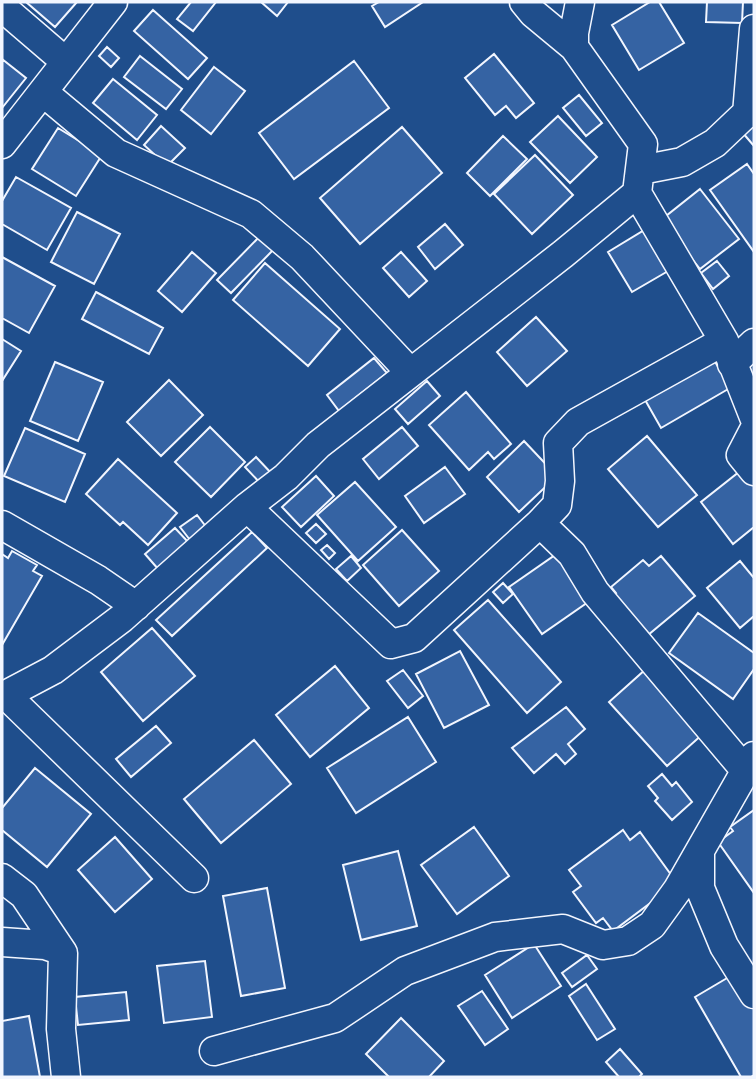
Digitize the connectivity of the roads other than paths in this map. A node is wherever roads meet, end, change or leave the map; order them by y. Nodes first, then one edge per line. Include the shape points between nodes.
1 (113, 2) edge
2 (575, 2) edge
3 (580, 2) edge
4 (2, 7) edge
5 (529, 7) edge
6 (754, 29) edge
7 (574, 47) junction
8 (66, 62) junction
9 (43, 92) junction
10 (750, 110) edge
11 (2, 144) edge
12 (639, 181) junction
13 (754, 343) edge
14 (728, 353) junction
15 (410, 372) junction
16 (754, 417) edge
17 (754, 430) edge
18 (754, 471) edge
19 (247, 507) junction
20 (540, 523) junction
21 (2, 525) edge
22 (136, 606) junction
23 (4, 696) edge
24 (750, 763) edge
25 (2, 878) edge
26 (194, 878) dead end
27 (689, 888) junction
28 (2, 942) edge
29 (60, 950) junction
30 (754, 994) edge
31 (214, 1051) dead end
32 (66, 1077) edge

1 - 8 street
2 - 5 street
3 - 7 street
4 - 8 street
5 - 7 street
6 - 10 street
7 - 12 street via 643,145
8 - 9 street
9 - 11 street
9 - 15 street via 116,153 251,214 302,257
10 - 12 street via 715,143
12 - 14 street
12 - 15 street via 563,254
13 - 14 street
14 - 16 street
14 - 20 street via 578,422 558,443 557,505
15 - 19 street
17 - 18 street via 741,455
19 - 20 street via 391,644 414,638
19 - 22 street
20 - 24 street via 572,554 595,592
21 - 22 street
22 - 23 street via 53,670
23 - 26 street
24 - 27 street via 700,851
25 - 29 street via 24,895
27 - 30 street
27 - 31 street via 652,925 628,941 603,945 563,929 495,937 405,971 335,1018
28 - 29 street
29 - 32 street

